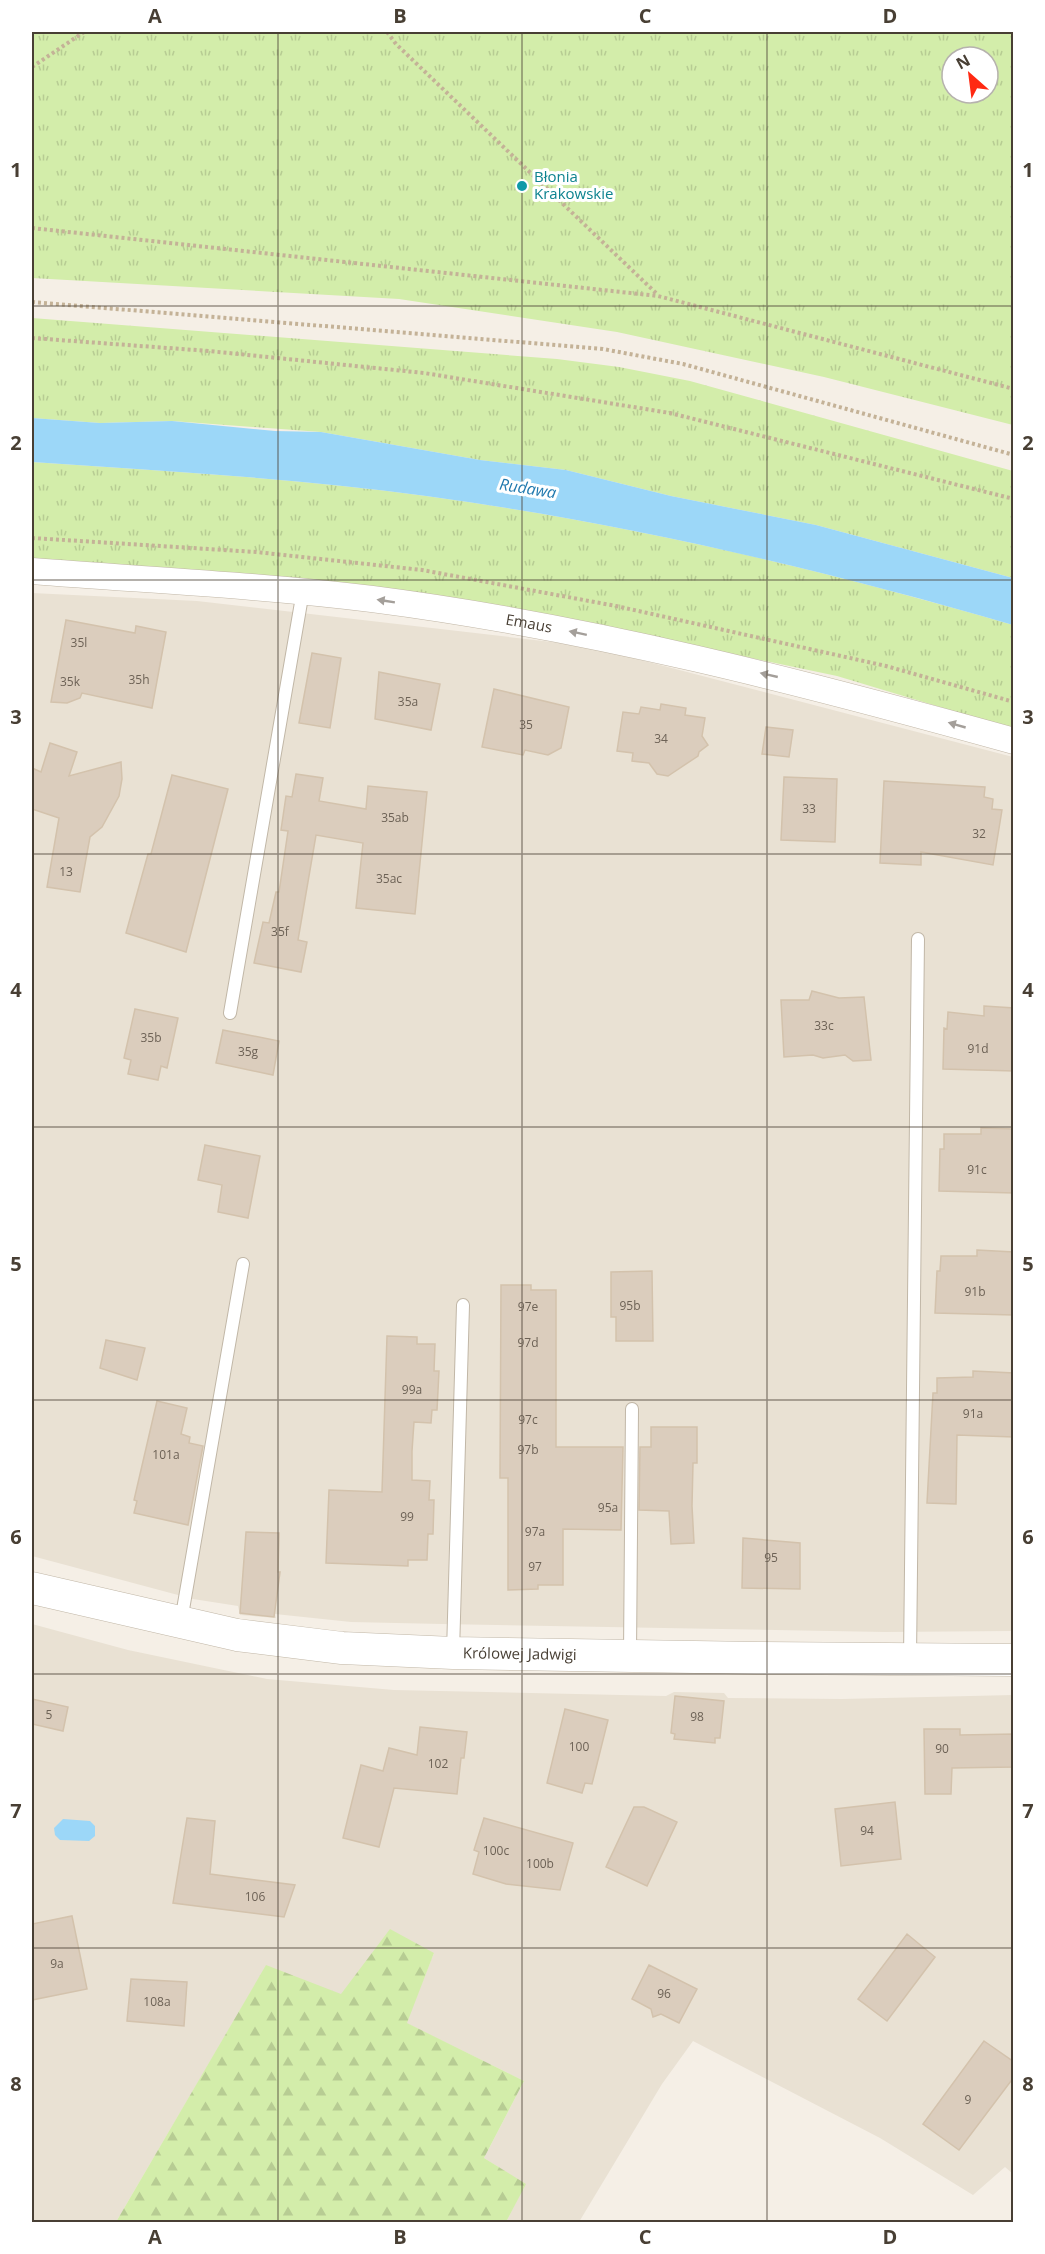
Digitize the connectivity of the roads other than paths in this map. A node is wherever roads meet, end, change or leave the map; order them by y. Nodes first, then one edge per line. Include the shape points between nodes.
1 (32, 571) edge
2 (303, 591) junction
3 (1014, 741) edge
4 (918, 939) dead end
5 (230, 1013) dead end
6 (243, 1264) dead end
7 (463, 1305) dead end
8 (632, 1409) dead end
9 (32, 1588) edge
10 (181, 1623) junction
11 (453, 1653) junction
12 (630, 1654) junction
13 (910, 1660) junction
14 (1014, 1660) edge

1 - 2 street, Emaus
3 -> 2 street, Emaus via 816,686 557,628
2 - 5 lane
4 - 13 lane
6 - 10 lane
7 - 11 lane
8 - 12 lane
9 - 10 street, Królowej Jadwigi
10 - 11 street, Królowej Jadwigi via 322,1646
11 - 12 street, Królowej Jadwigi
12 - 13 street, Królowej Jadwigi
13 - 14 street, Królowej Jadwigi

